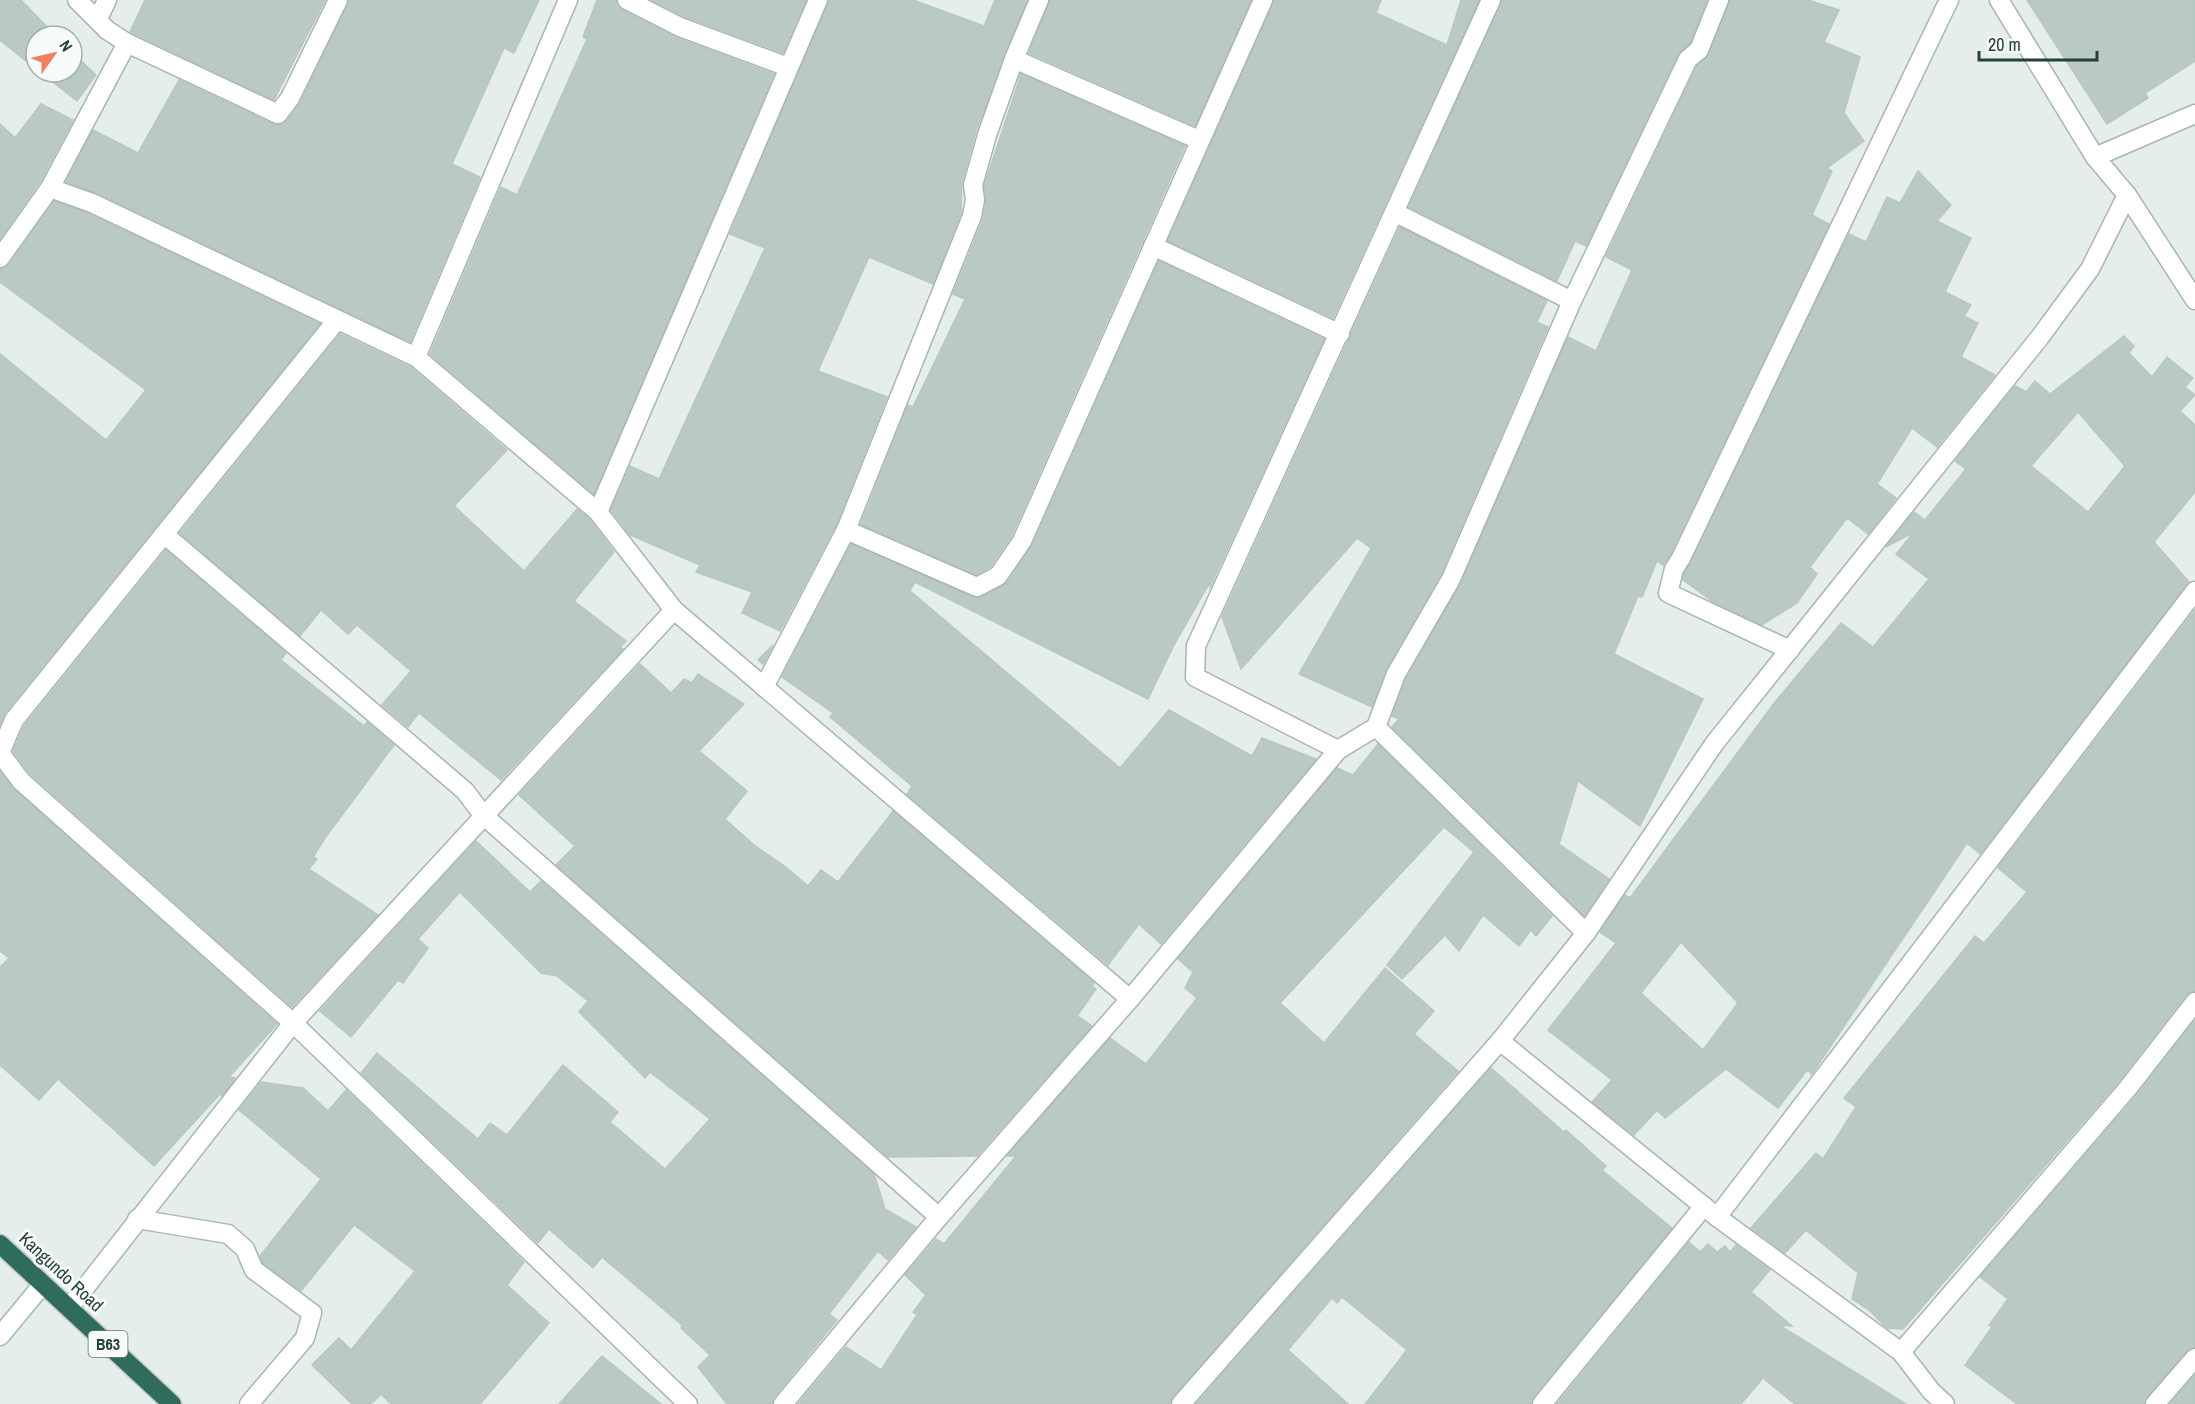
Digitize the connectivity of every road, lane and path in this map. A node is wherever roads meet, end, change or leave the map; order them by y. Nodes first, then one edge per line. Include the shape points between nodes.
1 (77, 0) edge
2 (107, 0) edge
3 (338, 0) edge
4 (568, 0) edge
5 (627, 0) edge
6 (818, 0) edge
7 (1039, 0) edge
8 (1263, 0) edge
9 (1491, 0) edge
10 (1719, 0) edge
11 (1949, 0) edge
12 (1999, 0) edge
13 (98, 19) junction
14 (127, 43) junction
15 (1014, 59) junction
16 (788, 67) junction
17 (2195, 114) edge
18 (1199, 140) junction
19 (2095, 157) junction
20 (51, 188) junction
21 (2127, 195) junction
22 (1396, 213) junction
23 (1153, 246) junction
24 (0, 258) edge
25 (2195, 300) edge
26 (1572, 301) junction
27 (337, 320) junction
28 (1340, 334) junction
29 (416, 357) junction
30 (598, 512) junction
31 (846, 530) junction
32 (164, 534) junction
33 (2195, 591) edge
34 (674, 610) junction
35 (1790, 650) junction
36 (764, 687) junction
37 (1376, 728) junction
38 (1338, 750) junction
39 (483, 815) junction
40 (1586, 933) junction
41 (1130, 999) junction
42 (2195, 1002) edge
43 (293, 1023) junction
44 (1500, 1041) junction
45 (1711, 1211) junction
46 (939, 1217) junction
47 (137, 1219) junction
48 (0, 1244) edge
49 (43, 1284) junction
50 (69, 1308) junction
51 (0, 1336) edge
52 (1901, 1352) junction
53 (2195, 1358) edge
54 (1926, 1397) edge
55 (172, 1404) edge
56 (249, 1404) edge
57 (688, 1404) edge
58 (783, 1404) edge
59 (1181, 1404) edge
60 (1542, 1404) edge
61 (1945, 1404) edge
62 (2155, 1404) edge

1 - 13 street
2 - 13 street
3 - 14 street via 290,98 278,114
4 - 29 street
5 - 16 street via 680,27
6 - 16 street
7 - 15 street
8 - 18 street
9 - 22 street
10 - 26 street via 1699,50 1688,59
11 - 35 street via 1674,569 1668,593
12 - 19 street
13 - 14 street
14 - 20 street
15 - 18 street
15 - 31 street via 973,185 972,216
16 - 30 street
17 - 19 street
18 - 23 street
19 - 21 street
20 - 24 street
20 - 27 street via 92,203
21 - 25 street
21 - 35 street via 2090,268 2040,337
22 - 26 street
22 - 28 street
23 - 28 street
23 - 31 street via 1022,541 998,576 977,587
26 - 37 street via 1451,579 1396,674
27 - 29 street
27 - 32 street
28 - 38 street via 1208,625 1200,635 1195,676
29 - 30 street
30 - 34 street
31 - 36 street
32 - 39 street via 456,783
32 - 43 street via 14,720 0,753 21,781 47,805
33 - 45 street
34 - 36 street
34 - 39 street
35 - 40 street via 1714,744
36 - 41 street
37 - 38 street
37 - 40 street
38 - 41 street
39 - 43 street
39 - 46 street
40 - 44 street
41 - 46 street
42 - 52 street via 2128,1088
43 - 47 street
43 - 57 street
44 - 45 street
44 - 59 street
45 - 52 street
45 - 60 street
46 - 58 street
47 - 50 street
47 - 56 street via 228,1233 245,1249 254,1270 312,1313 305,1338
48 - 49 highway, Kangundo Road / B63
49 - 50 highway, Kangundo Road / B63
49 - 51 street
50 - 55 highway, Kangundo Road / B63
52 - 54 street
53 - 62 street
54 - 61 street

